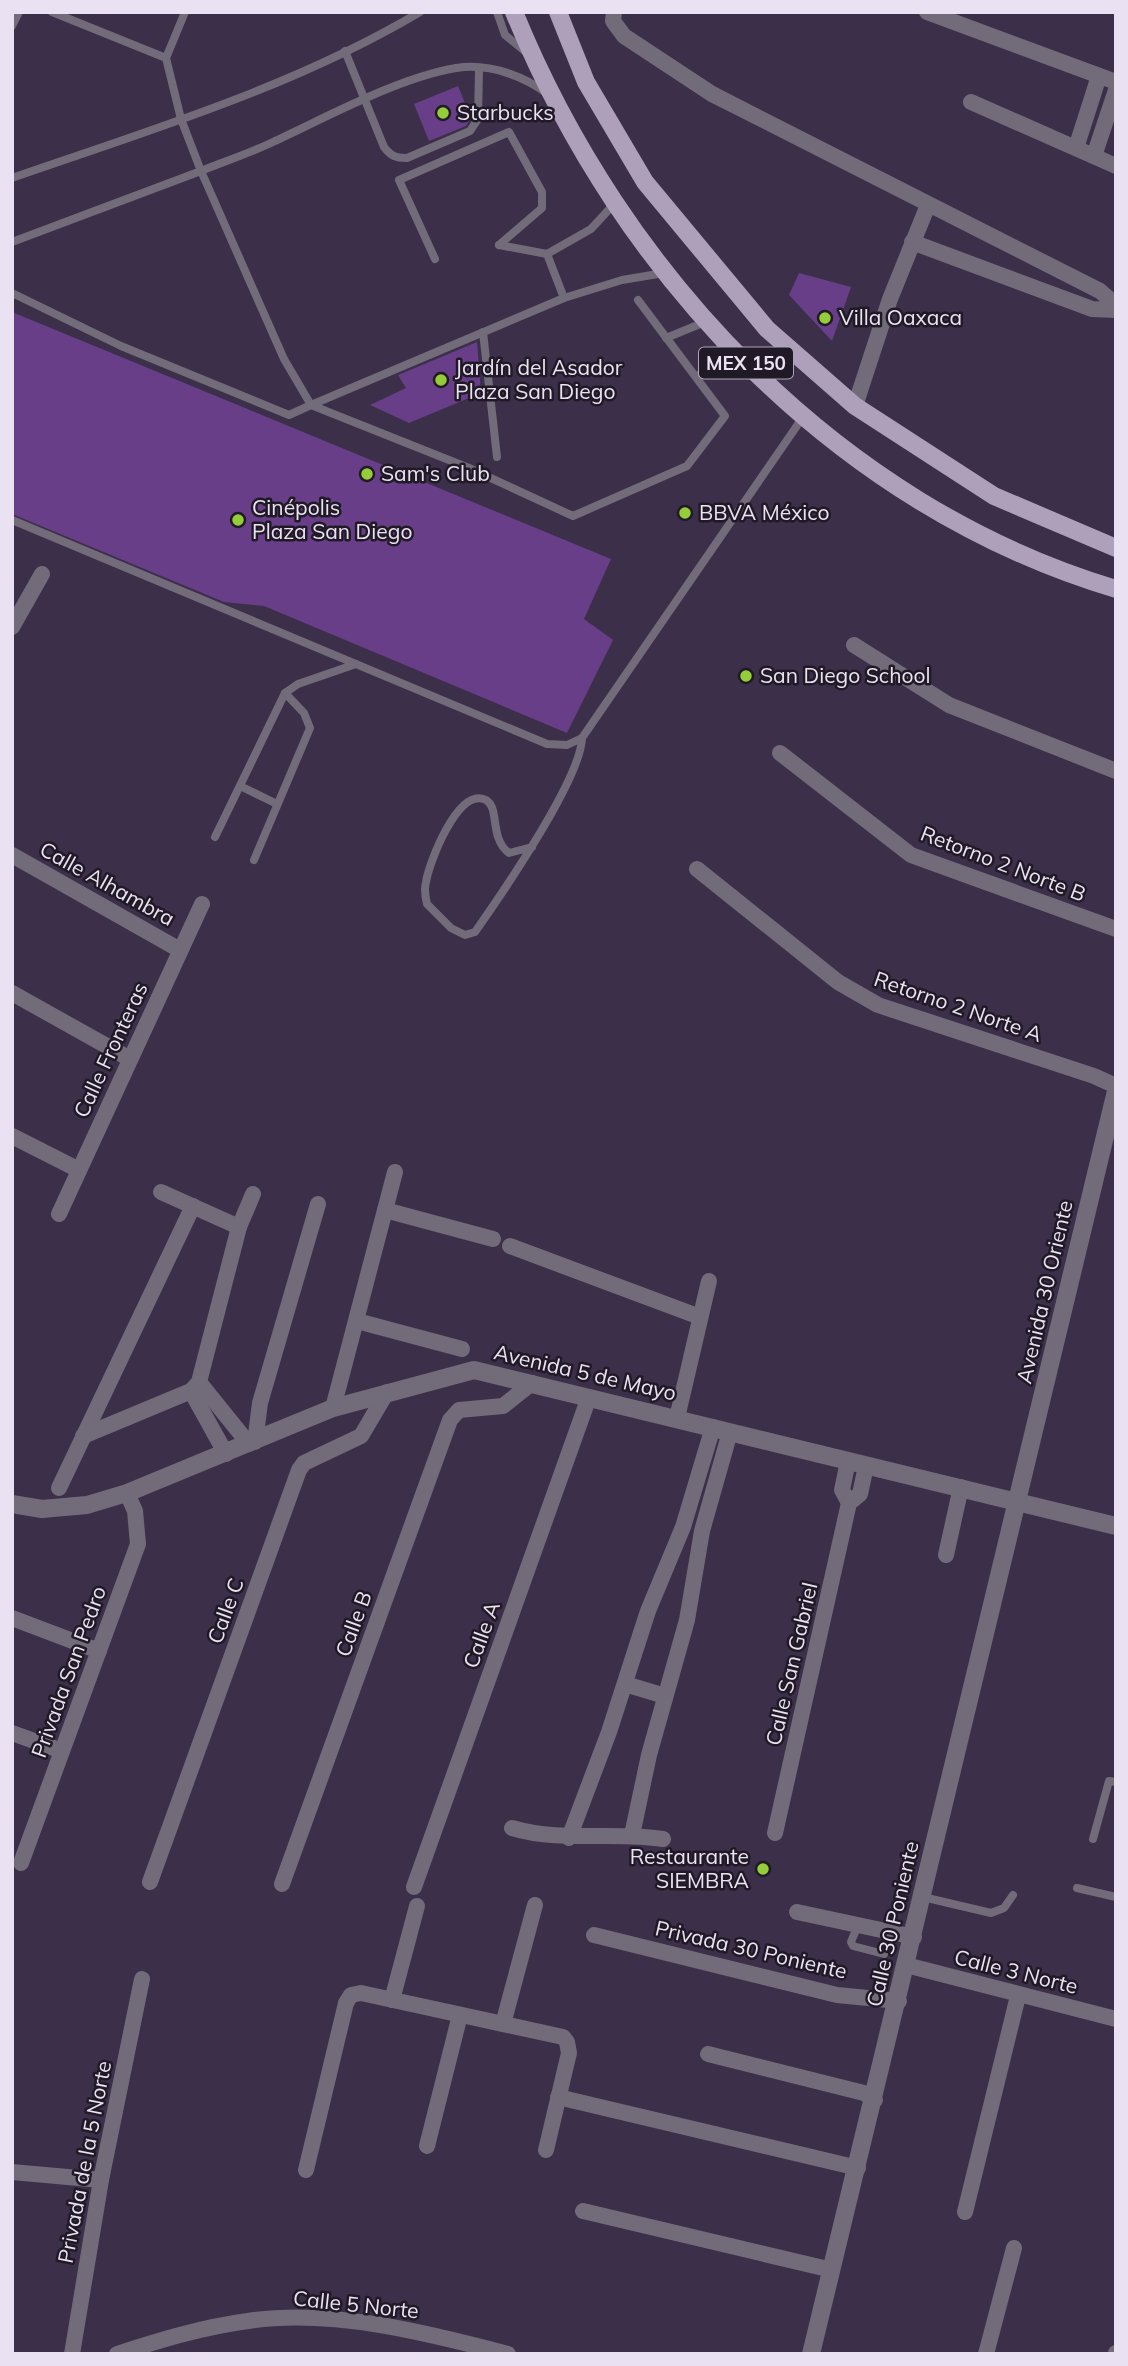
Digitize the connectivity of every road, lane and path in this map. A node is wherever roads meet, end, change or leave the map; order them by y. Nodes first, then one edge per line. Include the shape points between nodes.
1 (19, 12) edge
2 (52, 12) edge
3 (185, 12) edge
4 (420, 12) edge
5 (497, 12) edge
6 (514, 12) edge
7 (558, 12) edge
8 (614, 12) edge
9 (927, 12) edge
10 (957, 18) edge
11 (12, 26) edge
12 (345, 51) junction
13 (166, 58) junction
14 (533, 58) junction
15 (479, 69) junction
16 (1098, 76) junction
17 (1116, 82) edge
18 (1116, 90) edge
19 (551, 96) junction
20 (366, 99) junction
21 (971, 102) dead end
22 (181, 118) junction
23 (1076, 148) junction
24 (1094, 156) junction
25 (1116, 166) edge
26 (201, 171) junction
27 (12, 178) edge
28 (614, 204) junction
29 (928, 205) junction
30 (12, 242) edge
31 (912, 242) junction
32 (547, 254) junction
33 (435, 259) dead end
34 (1043, 262) junction
35 (664, 274) junction
36 (1032, 286) junction
37 (12, 293) edge
38 (564, 298) junction
39 (638, 300) dead end
40 (1116, 307) edge
41 (705, 321) junction
42 (483, 332) junction
43 (666, 338) junction
44 (734, 353) junction
45 (697, 376) junction
46 (311, 404) junction
47 (855, 406) junction
48 (803, 417) junction
49 (497, 457) dead end
50 (12, 520) edge
51 (1116, 548) edge
52 (42, 573) dead end
53 (1116, 589) edge
54 (14, 621) edge
55 (854, 645) dead end
56 (356, 664) junction
57 (285, 693) junction
58 (582, 738) junction
59 (780, 753) dead end
60 (1116, 771) edge
61 (240, 786) junction
62 (277, 804) junction
63 (215, 837) dead end
64 (531, 847) junction
65 (12, 855) edge
66 (254, 860) dead end
67 (697, 869) dead end
68 (202, 904) dead end
69 (1116, 929) edge
70 (180, 950) junction
71 (12, 993) edge
72 (130, 1059) junction
73 (1116, 1089) edge
74 (12, 1136) edge
75 (79, 1170) junction
76 (395, 1172) dead end
77 (161, 1192) dead end
78 (253, 1194) dead end
79 (318, 1204) dead end
80 (193, 1206) junction
81 (385, 1210) junction
82 (59, 1214) dead end
83 (239, 1227) junction
84 (493, 1239) dead end
85 (510, 1246) dead end
86 (709, 1281) dead end
87 (700, 1317) junction
88 (357, 1321) junction
89 (462, 1349) dead end
90 (532, 1383) junction
91 (195, 1386) junction
92 (387, 1392) junction
93 (589, 1397) junction
94 (333, 1408) junction
95 (677, 1418) junction
96 (722, 1430) junction
97 (83, 1436) junction
98 (252, 1443) junction
99 (226, 1454) junction
100 (848, 1461) junction
101 (866, 1466) junction
102 (961, 1487) junction
103 (58, 1488) dead end
104 (128, 1493) junction
105 (849, 1503) junction
106 (12, 1504) edge
107 (1018, 1504) junction
108 (1116, 1526) edge
109 (946, 1555) dead end
110 (12, 1618) edge
111 (99, 1651) junction
112 (625, 1684) junction
113 (665, 1696) junction
114 (12, 1733) edge
115 (62, 1751) junction
116 (1116, 1782) edge
117 (512, 1828) dead end
118 (775, 1833) dead end
119 (632, 1835) junction
120 (569, 1838) junction
121 (663, 1839) dead end
122 (1093, 1839) dead end
123 (21, 1863) dead end
124 (150, 1882) dead end
125 (282, 1884) dead end
126 (414, 1886) dead end
127 (1077, 1888) dead end
128 (1013, 1895) dead end
129 (923, 1897) junction
130 (1116, 1897) edge
131 (535, 1905) dead end
132 (417, 1906) dead end
133 (797, 1913) dead end
134 (858, 1925) junction
135 (594, 1935) dead end
136 (914, 1937) junction
137 (884, 1954) dead end
138 (906, 1965) junction
139 (142, 1979) dead end
140 (1018, 1996) junction
141 (392, 2000) junction
142 (899, 2001) junction
143 (460, 2015) junction
144 (1116, 2019) edge
145 (503, 2024) junction
146 (708, 2054) dead end
147 (558, 2097) junction
148 (875, 2099) junction
149 (427, 2146) dead end
150 (546, 2150) dead end
151 (858, 2168) junction
152 (306, 2170) dead end
153 (12, 2172) edge
154 (101, 2179) junction
155 (583, 2211) dead end
156 (965, 2212) dead end
157 (1014, 2248) dead end
158 (832, 2270) junction
159 (72, 2354) edge
160 (117, 2354) edge
161 (508, 2354) edge
162 (811, 2354) edge
163 (986, 2354) edge

1 - 11 lane
2 - 13 lane
3 - 13 lane
4 - 12 lane
5 - 14 lane via 505,35
6 - 14 main road, MEX 150
7 - 47 main road, MEX 150 via 586,82 645,182 767,328
8 - 29 street via 613,21 624,36 712,94
9 - 10 street
10 - 16 street
12 - 20 lane
12 - 22 lane
13 - 22 lane
14 - 19 main road, MEX 150
15 - 19 lane via 529,80
15 - 20 lane via 464,67
15 - 20 lane via 478,119 470,131 407,158 391,156 384,147
16 - 17 street
16 - 23 street
18 - 24 street
19 - 28 main road, MEX 150
20 - 26 lane
21 - 23 street
22 - 26 lane
22 - 27 lane
23 - 24 street
24 - 25 street
26 - 30 lane
26 - 46 lane via 289,368
28 - 32 lane via 591,229
28 - 35 main road, MEX 150
29 - 31 street
29 - 34 street
31 - 36 street
31 - 47 street
32 - 33 lane via 499,245 542,208 544,201 509,132 398,180
32 - 38 lane
34 - 36 street
34 - 40 street via 1100,291
35 - 38 lane via 622,280
35 - 41 main road, MEX 150
36 - 40 street via 1092,309
37 - 46 lane via 121,346 289,415
38 - 42 lane
39 - 43 lane
41 - 43 lane
41 - 44 main road, MEX 150
42 - 46 lane
42 - 49 lane
43 - 45 lane
44 - 45 lane
44 - 48 main road, MEX 150
45 - 46 lane via 725,416 687,466 573,516
47 - 51 main road, MEX 150 via 994,496
48 - 53 main road, MEX 150 via 952,520
48 - 58 lane
50 - 56 lane
52 - 54 street
55 - 60 street via 949,705
56 - 57 lane
56 - 58 lane via 547,744
57 - 61 lane
57 - 62 lane via 304,713 310,728
58 - 64 lane via 573,769
59 - 69 street, Retorno 2 Norte B via 911,856
61 - 62 lane
61 - 63 lane
62 - 66 lane
64 - 64 lane via 475,932 465,935 450,928 427,904 426,881 434,858 464,804 488,801 496,839 509,853
65 - 70 street, Calle Alhambra
67 - 73 street, Retorno 2 Norte A via 838,982 878,1005 1094,1076
68 - 70 street, Calle Fronteras
70 - 72 street, Calle Fronteras
71 - 72 street
72 - 75 street, Calle Fronteras
73 - 107 street, Avenida 30 Oriente
74 - 75 street
75 - 82 street, Calle Fronteras
76 - 81 street
77 - 80 street
78 - 83 street
79 - 98 street
80 - 83 street
80 - 97 street
81 - 84 street
81 - 88 street
83 - 91 street
85 - 87 street
86 - 87 street
87 - 95 street
88 - 89 street
88 - 94 street
90 - 92 street, Avenida 5 de Mayo via 474,1370
90 - 93 street, Avenida 5 de Mayo
90 - 125 street, Calle B via 503,1406 459,1410 450,1420
91 - 97 street
91 - 98 street
91 - 99 street
92 - 94 street, Avenida 5 de Mayo
92 - 124 street, Calle C via 362,1436 304,1463 299,1470
93 - 95 street, Avenida 5 de Mayo
93 - 126 street, Calle A
94 - 98 street, Avenida 5 de Mayo
95 - 96 street, Avenida 5 de Mayo
96 - 100 street, Avenida 5 de Mayo
96 - 112 street via 648,1611
96 - 113 street via 687,1620
97 - 103 street
98 - 99 street, Avenida 5 de Mayo
99 - 104 street, Avenida 5 de Mayo
100 - 101 street, Avenida 5 de Mayo
100 - 105 street, Calle San Gabriel via 842,1490
101 - 102 street, Avenida 5 de Mayo
101 - 105 street, Calle San Gabriel via 860,1494
102 - 107 street, Avenida 5 de Mayo
102 - 109 street
104 - 106 street, Avenida 5 de Mayo via 87,1505 42,1509
104 - 111 street, Privada San Pedro via 138,1544
105 - 118 street, Calle San Gabriel
107 - 108 street, Avenida 5 de Mayo
107 - 129 street, Calle 30 Poniente
110 - 111 street
111 - 115 street, Privada San Pedro
112 - 113 street
112 - 120 street
113 - 119 street
114 - 115 street
115 - 123 street, Privada San Pedro
116 - 122 lane via 1108,1781
117 - 120 street via 537,1836
119 - 120 street
119 - 121 street
127 - 130 lane
128 - 129 lane via 1004,1908 990,1913
129 - 136 street, Calle 30 Poniente
131 - 145 street
132 - 141 street
133 - 134 street
134 - 136 street
134 - 137 lane via 853,1946
135 - 142 street, Privada 30 Poniente via 837,1995
136 - 138 street, Calle 30 Poniente
138 - 140 street, Calle 3 Norte
138 - 142 street, Calle 30 Poniente
139 - 154 street, Privada de la 5 Norte
140 - 144 street, Calle 3 Norte
140 - 156 street
141 - 143 street
141 - 152 street via 360,1993 351,1995 346,2003
142 - 148 street, Calle 30 Poniente
143 - 145 street
143 - 149 street
145 - 147 street via 563,2037 567,2042 569,2053
146 - 148 street
147 - 150 street
147 - 151 street
148 - 151 street, Calle 30 Poniente
151 - 158 street, Calle 30 Poniente
153 - 154 street
154 - 159 street, Privada de la 5 Norte
155 - 158 street
157 - 163 street
158 - 162 street, Calle 30 Poniente
160 - 161 street, Calle 5 Norte via 178,2334 249,2320 312,2318 429,2333

